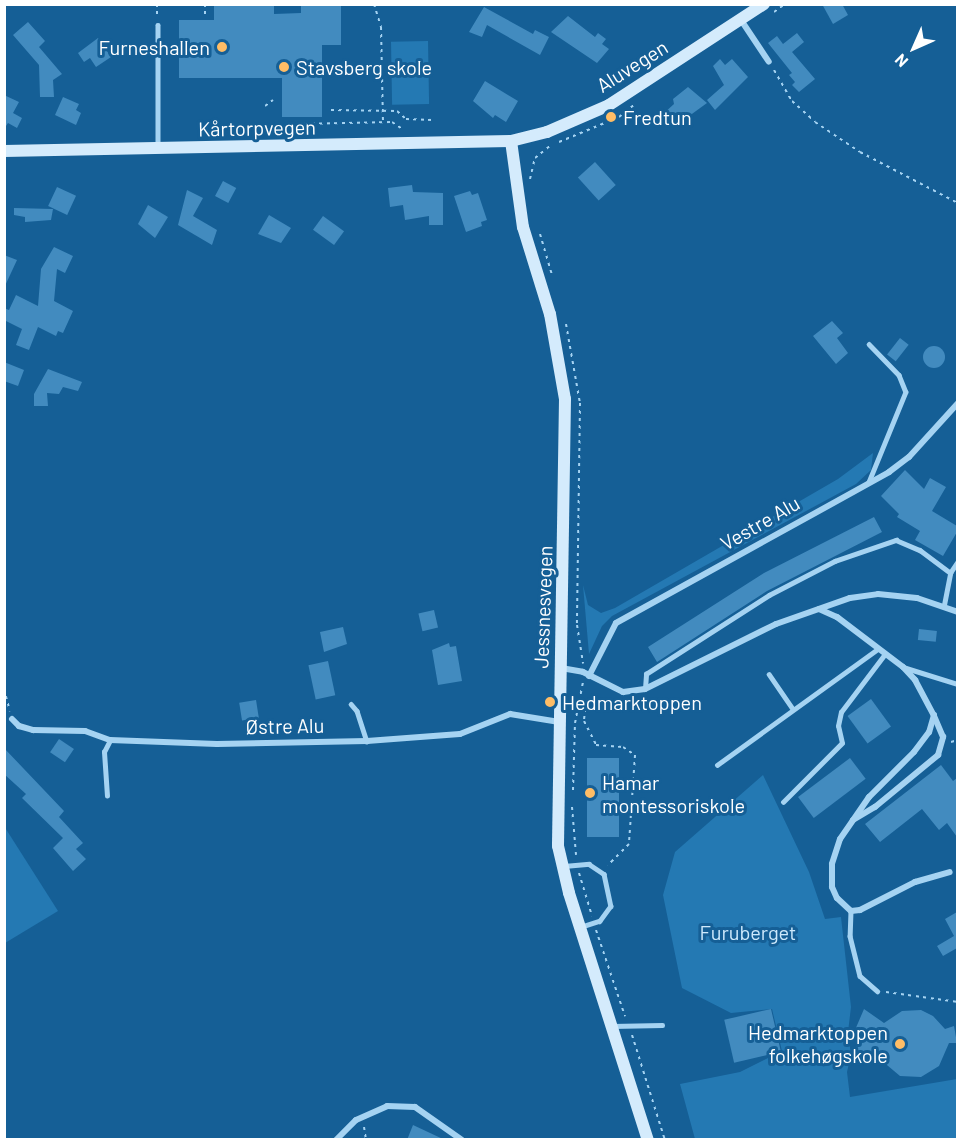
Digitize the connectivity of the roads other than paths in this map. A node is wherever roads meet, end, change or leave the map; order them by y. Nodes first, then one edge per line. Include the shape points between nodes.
1 (764, 4) edge
2 (741, 20) junction
3 (158, 25) road end
4 (769, 62) road end
5 (511, 141) junction
6 (158, 149) junction
7 (4, 151) edge
8 (869, 344) dead end
9 (956, 406) edge
10 (869, 482) junction
11 (957, 561) edge
12 (950, 573) junction
13 (944, 605) junction
14 (819, 609) junction
15 (957, 612) edge
16 (878, 649) junction
17 (885, 654) junction
18 (903, 667) junction
19 (561, 668) junction
20 (769, 674) dead end
21 (589, 676) junction
22 (957, 684) edge
23 (645, 689) junction
24 (351, 704) dead end
25 (793, 709) junction
26 (934, 716) junction
27 (12, 719) road end
28 (559, 722) junction
29 (110, 740) junction
30 (367, 741) junction
31 (717, 765) dead end
32 (107, 796) dead end
33 (783, 802) dead end
34 (850, 822) junction
35 (562, 866) junction
36 (950, 872) dead end
37 (851, 910) junction
38 (580, 927) junction
39 (877, 991) road end
40 (662, 1025) dead end
41 (612, 1026) junction
42 (336, 1140) edge
43 (462, 1140) edge
44 (648, 1140) edge

1 - 2 main road, Aluvegen
2 - 4 street
2 - 5 main road, Aluvegen via 609,105 547,132
3 - 6 lane
5 - 6 main road, Kårtorpvegen
5 - 19 main road, Jessnesvegen via 523,227 550,314 565,399
6 - 7 main road, Kårtorpvegen
8 - 10 lane via 899,375 906,392
9 - 10 street, Vestre Alu via 909,457
10 - 21 street, Vestre Alu via 616,622
11 - 12 lane
12 - 13 lane
12 - 23 lane via 920,550 896,540 854,554 769,595 646,674
13 - 14 street via 878,594
13 - 15 street
14 - 16 street via 837,617
14 - 23 street via 776,624
16 - 17 street
16 - 25 lane via 850,673
17 - 18 street
17 - 33 lane via 841,712 838,726 842,743
18 - 22 lane
18 - 26 street via 915,680
19 - 21 street
19 - 28 main road, Jessnesvegen
20 - 25 lane
21 - 23 street via 623,692
24 - 30 lane
25 - 31 lane
26 - 34 street via 929,732 914,752
26 - 34 street via 943,737 938,755 875,807
27 - 29 street, Østre Alu via 33,730 85,731
28 - 30 street, Østre Alu via 510,714 460,734
28 - 35 main road, Jessnesvegen via 556,822
29 - 30 street, Østre Alu via 218,744
29 - 32 lane via 104,752
34 - 37 street via 832,864 832,887 837,898
35 - 38 main road, Jessnesvegen
35 - 38 lane via 589,864 601,870 611,906 600,921
36 - 37 street
37 - 39 lane via 850,936 860,976
38 - 41 main road, Jessnesvegen
40 - 41 lane
41 - 44 main road, Jessnesvegen
42 - 43 street via 356,1120 387,1106 415,1107

